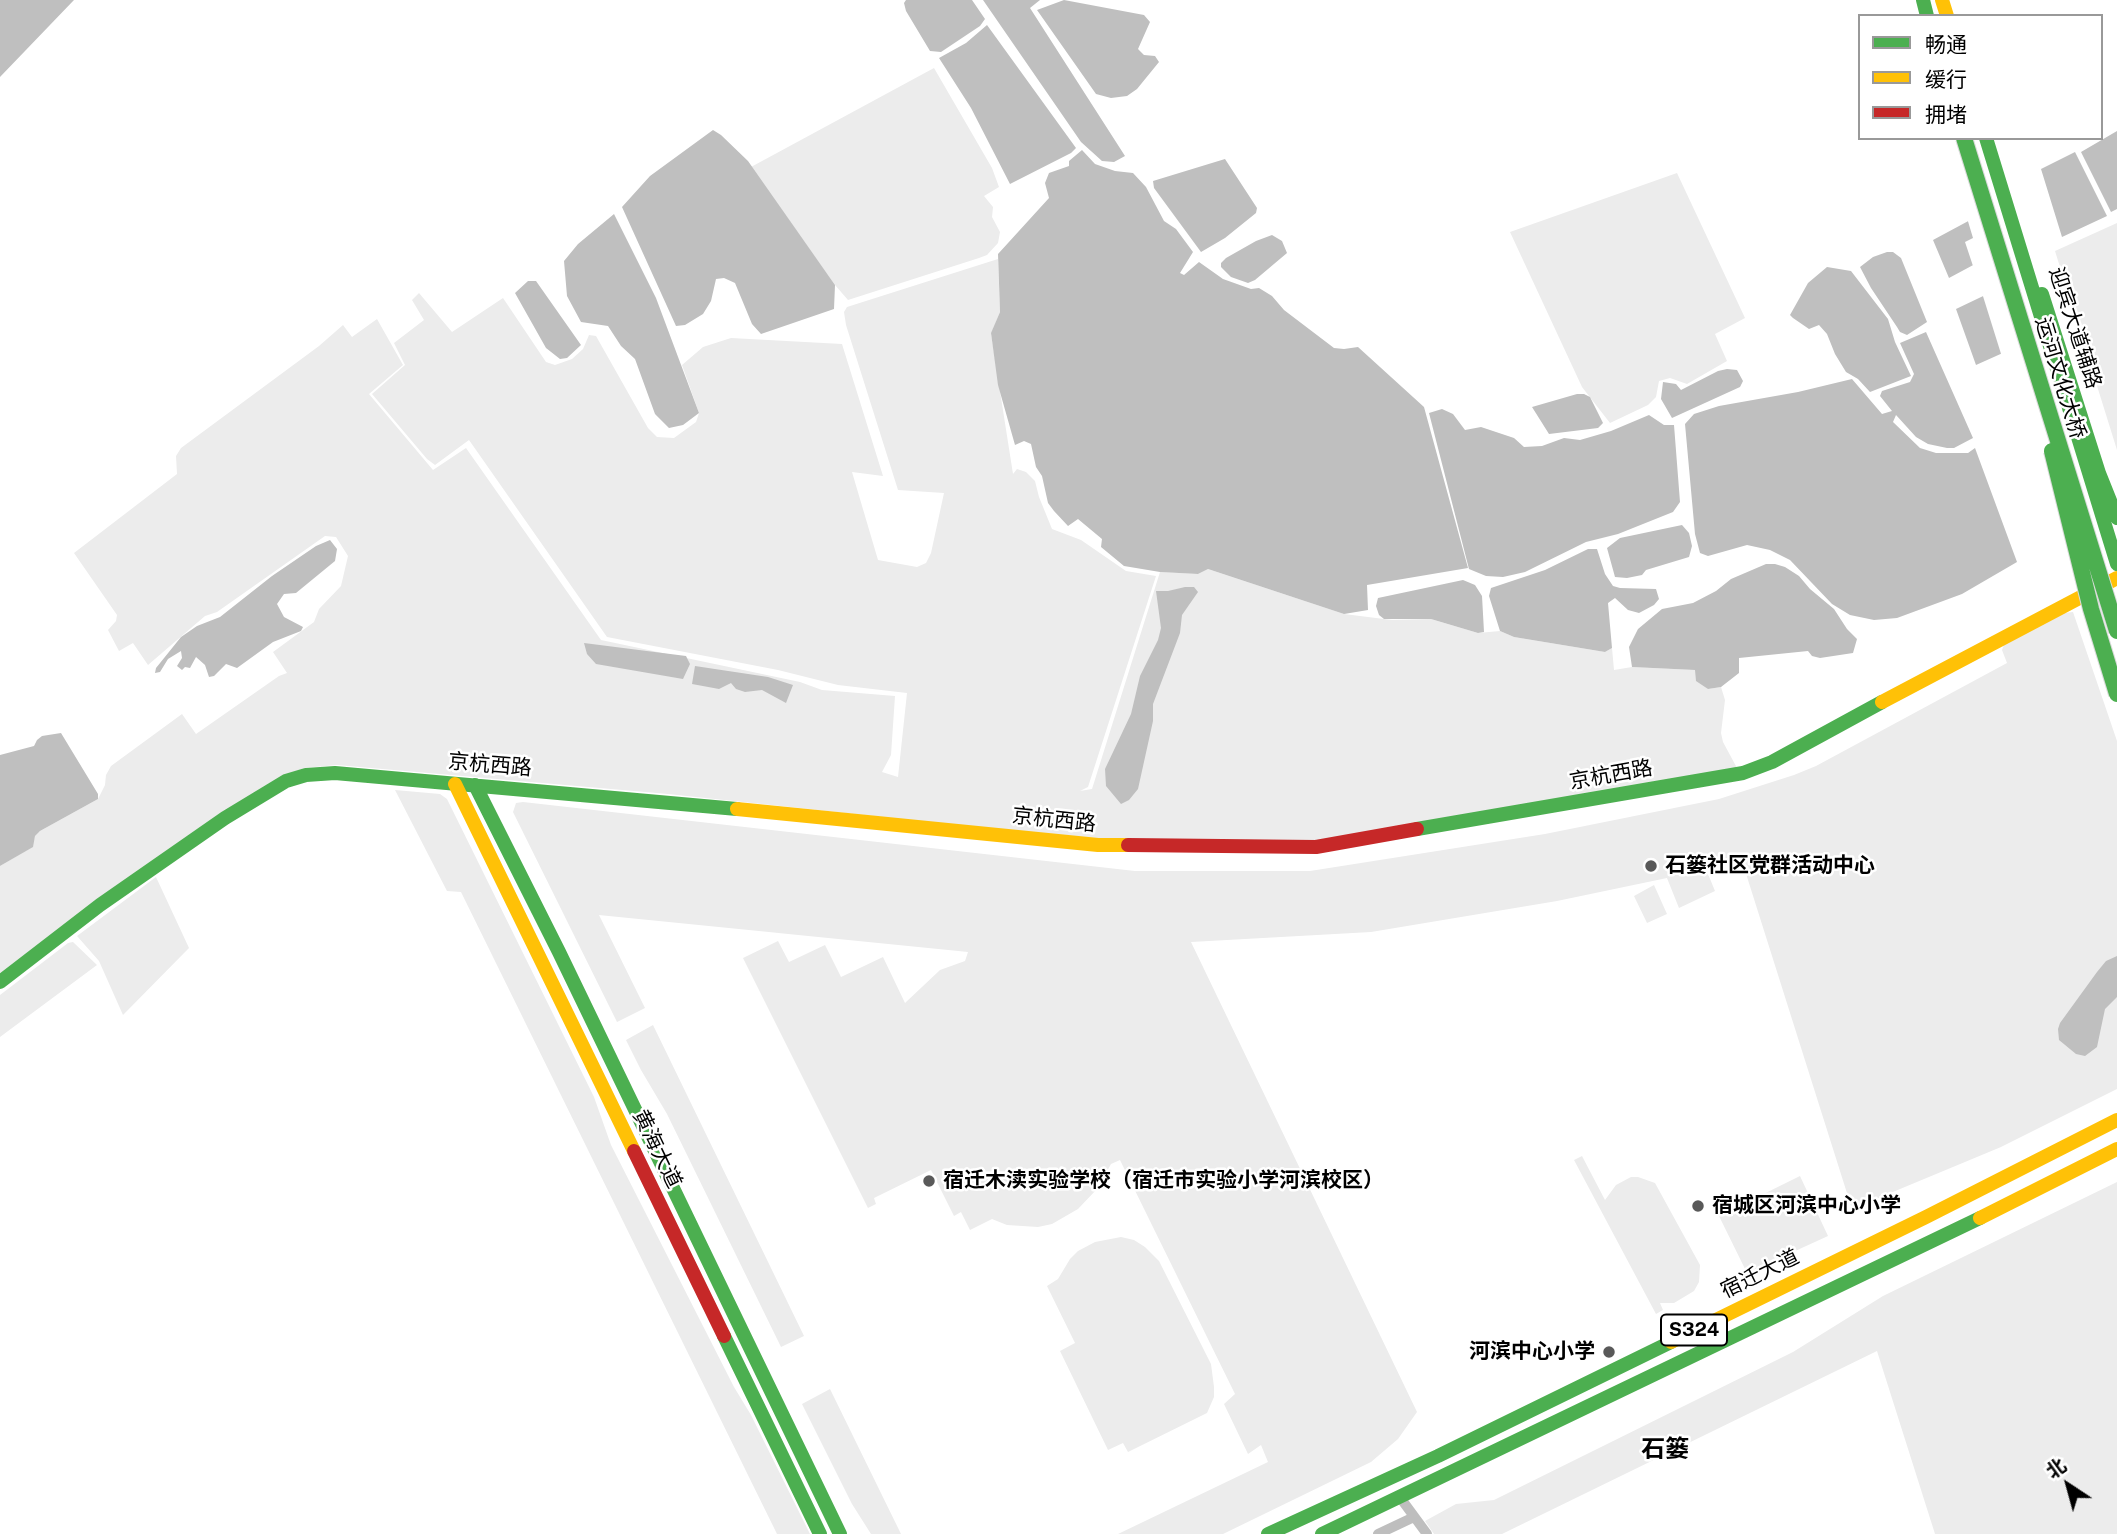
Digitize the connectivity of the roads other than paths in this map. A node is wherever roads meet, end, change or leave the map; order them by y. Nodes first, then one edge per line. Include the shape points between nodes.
1 (1965, 140) edge
2 (1987, 140) edge
3 (2015, 232) junction
4 (1996, 243) junction
5 (2117, 518) edge
6 (2117, 564) edge
7 (2117, 578) edge
8 (2117, 631) edge
9 (2117, 694) edge
10 (455, 784) junction
11 (475, 785) junction
12 (0, 982) edge
13 (2117, 1120) edge
14 (2117, 1149) edge
15 (1399, 1496) junction
16 (1414, 1517) junction
17 (820, 1534) edge
18 (840, 1534) edge
19 (1268, 1534) edge
20 (1322, 1534) edge
21 (1378, 1534) edge
22 (1427, 1534) edge

1 - 4 main road, 运河文化大桥, bridge
2 - 3 main road, 运河文化大桥
3 - 5 main road, 迎宾大道辅路 via 2034,269
3 - 6 main road, 运河文化大桥
4 - 8 main road, 运河文化大桥, bridge
4 - 9 main road, bridge
7 - 11 main road, 京杭西路 via 1773,762 1743,773 1317,848 1098,845
10 - 11 main road, 京杭西路
10 - 12 main road, 京杭西路 via 335,773 286,781 100,905
10 - 17 main road, 黄海大道
11 - 18 main road, 黄海大道
13 - 19 main road, 宿迁大道 / S324 via 1450,1450
14 - 15 main road, S324 via 1911,1253
15 - 16 street
15 - 20 main road, S324
16 - 21 street
16 - 22 street

